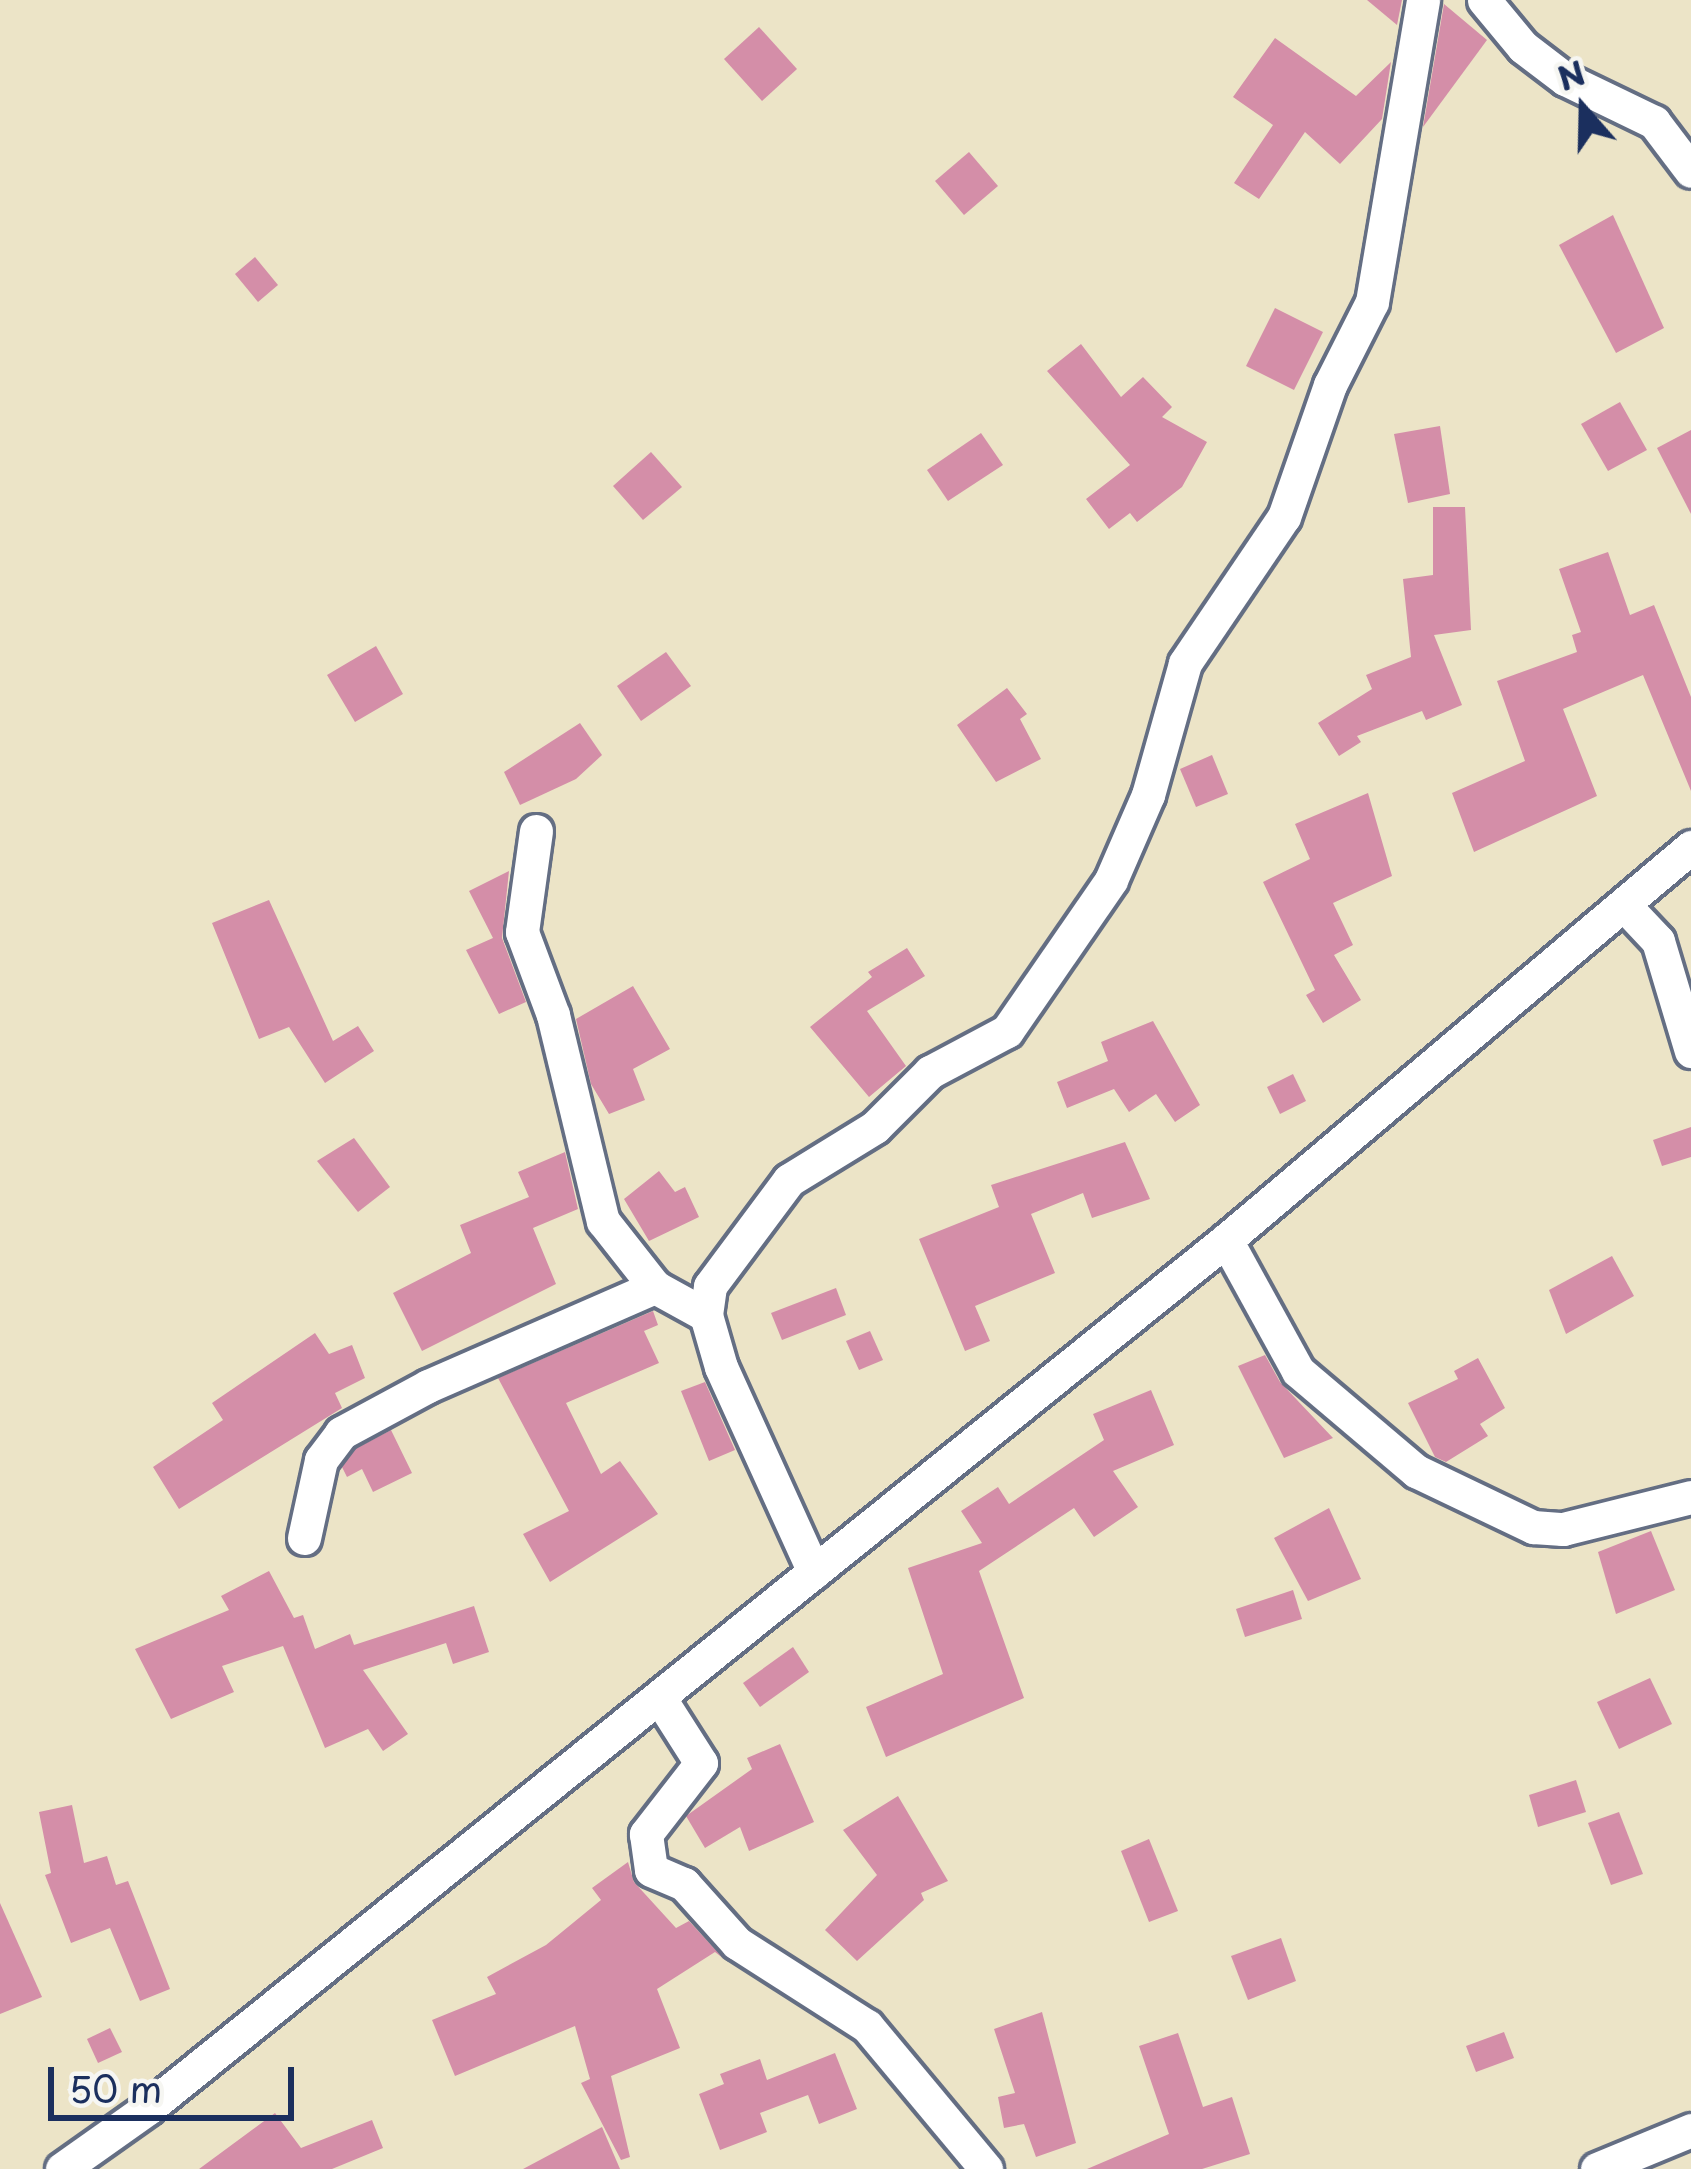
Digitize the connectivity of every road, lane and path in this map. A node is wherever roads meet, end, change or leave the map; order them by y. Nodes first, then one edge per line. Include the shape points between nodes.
1 (1423, 0) edge
2 (1484, 0) edge
3 (1691, 172) edge
4 (536, 831) dead end
5 (1691, 847) edge
6 (1625, 906) junction
7 (1691, 1051) edge
8 (1226, 1240) junction
9 (655, 1287) junction
10 (706, 1315) junction
11 (1691, 1497) edge
12 (304, 1538) dead end
13 (814, 1572) junction
14 (659, 1697) junction
15 (1691, 2130) edge
16 (62, 2169) edge
17 (986, 2169) edge
18 (1597, 2169) edge

1 - 10 street via 1372,302 1330,385 1284,517 1186,663 1148,796 1111,880 1007,1031 930,1072 875,1127 789,1180 725,1261
2 - 3 street via 1523,47 1564,79 1654,122
4 - 9 street via 522,932 553,1016 603,1221
5 - 6 street
6 - 7 street via 1658,940
6 - 8 street
8 - 11 street via 1298,1371 1416,1471 1533,1526 1563,1528
8 - 13 street
9 - 10 street
9 - 12 street via 428,1385 341,1433 321,1460
10 - 13 street via 721,1367
13 - 14 street
14 - 16 street
14 - 17 street via 700,1763 646,1834 650,1870 684,1884 737,1943 866,2026
15 - 18 street

